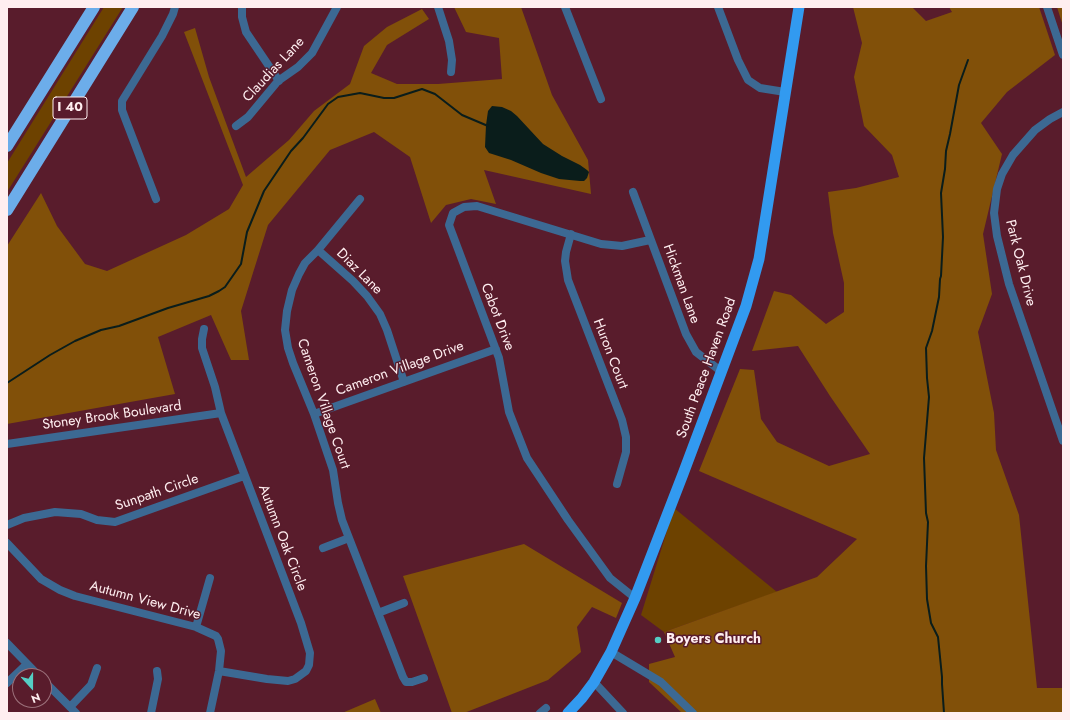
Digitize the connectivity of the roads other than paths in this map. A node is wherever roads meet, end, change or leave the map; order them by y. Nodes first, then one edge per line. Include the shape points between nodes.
1 (94, 7) edge
2 (134, 7) edge
3 (175, 7) edge
4 (242, 7) edge
5 (337, 7) edge
6 (438, 7) edge
7 (565, 7) edge
8 (718, 7) edge
9 (799, 7) edge
10 (1047, 7) edge
11 (1063, 55) edge
12 (451, 72) dead end
13 (279, 81) junction
14 (784, 92) junction
15 (601, 99) dead end
16 (1063, 112) edge
17 (236, 126) dead end
18 (7, 146) edge
19 (633, 192) dead end
20 (156, 199) dead end
21 (360, 199) dead end
22 (7, 210) edge
23 (571, 234) junction
24 (650, 240) junction
25 (318, 250) junction
26 (204, 329) dead end
27 (496, 349) junction
28 (722, 372) junction
29 (404, 382) junction
30 (221, 414) junction
31 (314, 414) junction
32 (1063, 441) edge
33 (7, 444) edge
34 (244, 476) junction
35 (618, 484) dead end
36 (7, 525) edge
37 (349, 538) junction
38 (7, 543) edge
39 (323, 548) dead end
40 (210, 578) dead end
41 (635, 598) junction
42 (404, 603) dead end
43 (378, 613) junction
44 (196, 627) junction
45 (7, 643) edge
46 (612, 652) junction
47 (27, 664) junction
48 (31, 668) edge
49 (97, 668) dead end
50 (157, 671) dead end
51 (219, 671) junction
52 (424, 678) dead end
53 (7, 682) edge
54 (594, 682) junction
55 (52, 689) edge
56 (73, 710) edge
57 (151, 713) edge
58 (210, 713) edge
59 (568, 713) edge
60 (624, 713) edge
61 (693, 713) edge

1 - 18 highway, I 40
2 - 22 highway, I 40
3 - 20 street via 162,36 122,101 124,118
4 - 13 street via 246,32
5 - 13 street, Claudias Lane via 312,53
6 - 12 street via 449,41
7 - 15 street
8 - 14 street via 748,80 760,88
9 - 14 main road, South Peace Haven Road
10 - 11 street
13 - 17 street, Claudias Lane via 248,118
14 - 28 main road, South Peace Haven Road via 759,259 746,306
16 - 32 street, Park Oak Drive via 1035,130 1013,155 997,189 994,213 1009,284
19 - 24 street, Hickman Lane
21 - 25 street, Cameron Village Court
23 - 24 street, Cabot Drive via 612,246 632,245
23 - 27 street, Cabot Drive via 477,206 464,207 453,213 449,225
23 - 35 street, Huron Court via 565,261 568,280 622,420 626,437 626,452
24 - 28 street, Hickman Lane via 686,334 696,352
25 - 29 street, Diaz Lane via 353,281 380,314
25 - 31 street, Cameron Village Court via 305,263 292,290 285,330 293,363
26 - 30 street, Autumn Oak Circle via 202,348
27 - 29 street, Cameron Village Drive
27 - 41 street, Cabot Drive via 509,412 527,458 601,567 610,578
28 - 41 main road, South Peace Haven Road
29 - 31 street, Cameron Village Drive
30 - 33 street, Stoney Brook Boulevard
30 - 34 street, Autumn Oak Circle
31 - 37 street, Cameron Village Court via 333,470 342,520
34 - 36 street, Sunpath Circle via 114,522 80,514 55,512 24,518
34 - 51 street, Autumn Oak Circle via 305,637 310,653 309,665 301,675 288,681
37 - 39 street
37 - 43 street, Cameron Village Court
38 - 44 street, Autumn View Drive via 41,579 60,590
40 - 44 street
41 - 46 main road, South Peace Haven Road
42 - 43 street
43 - 52 street, Cameron Village Court via 406,682
44 - 51 street, Autumn View Drive via 218,639 221,651
45 - 47 street
46 - 54 main road, South Peace Haven Road
46 - 61 street via 661,682
47 - 48 street
47 - 53 street
49 - 56 street via 91,684
50 - 57 street via 158,679
51 - 58 street, Autumn View Drive
54 - 59 main road, South Peace Haven Road
54 - 60 street
55 - 56 street

